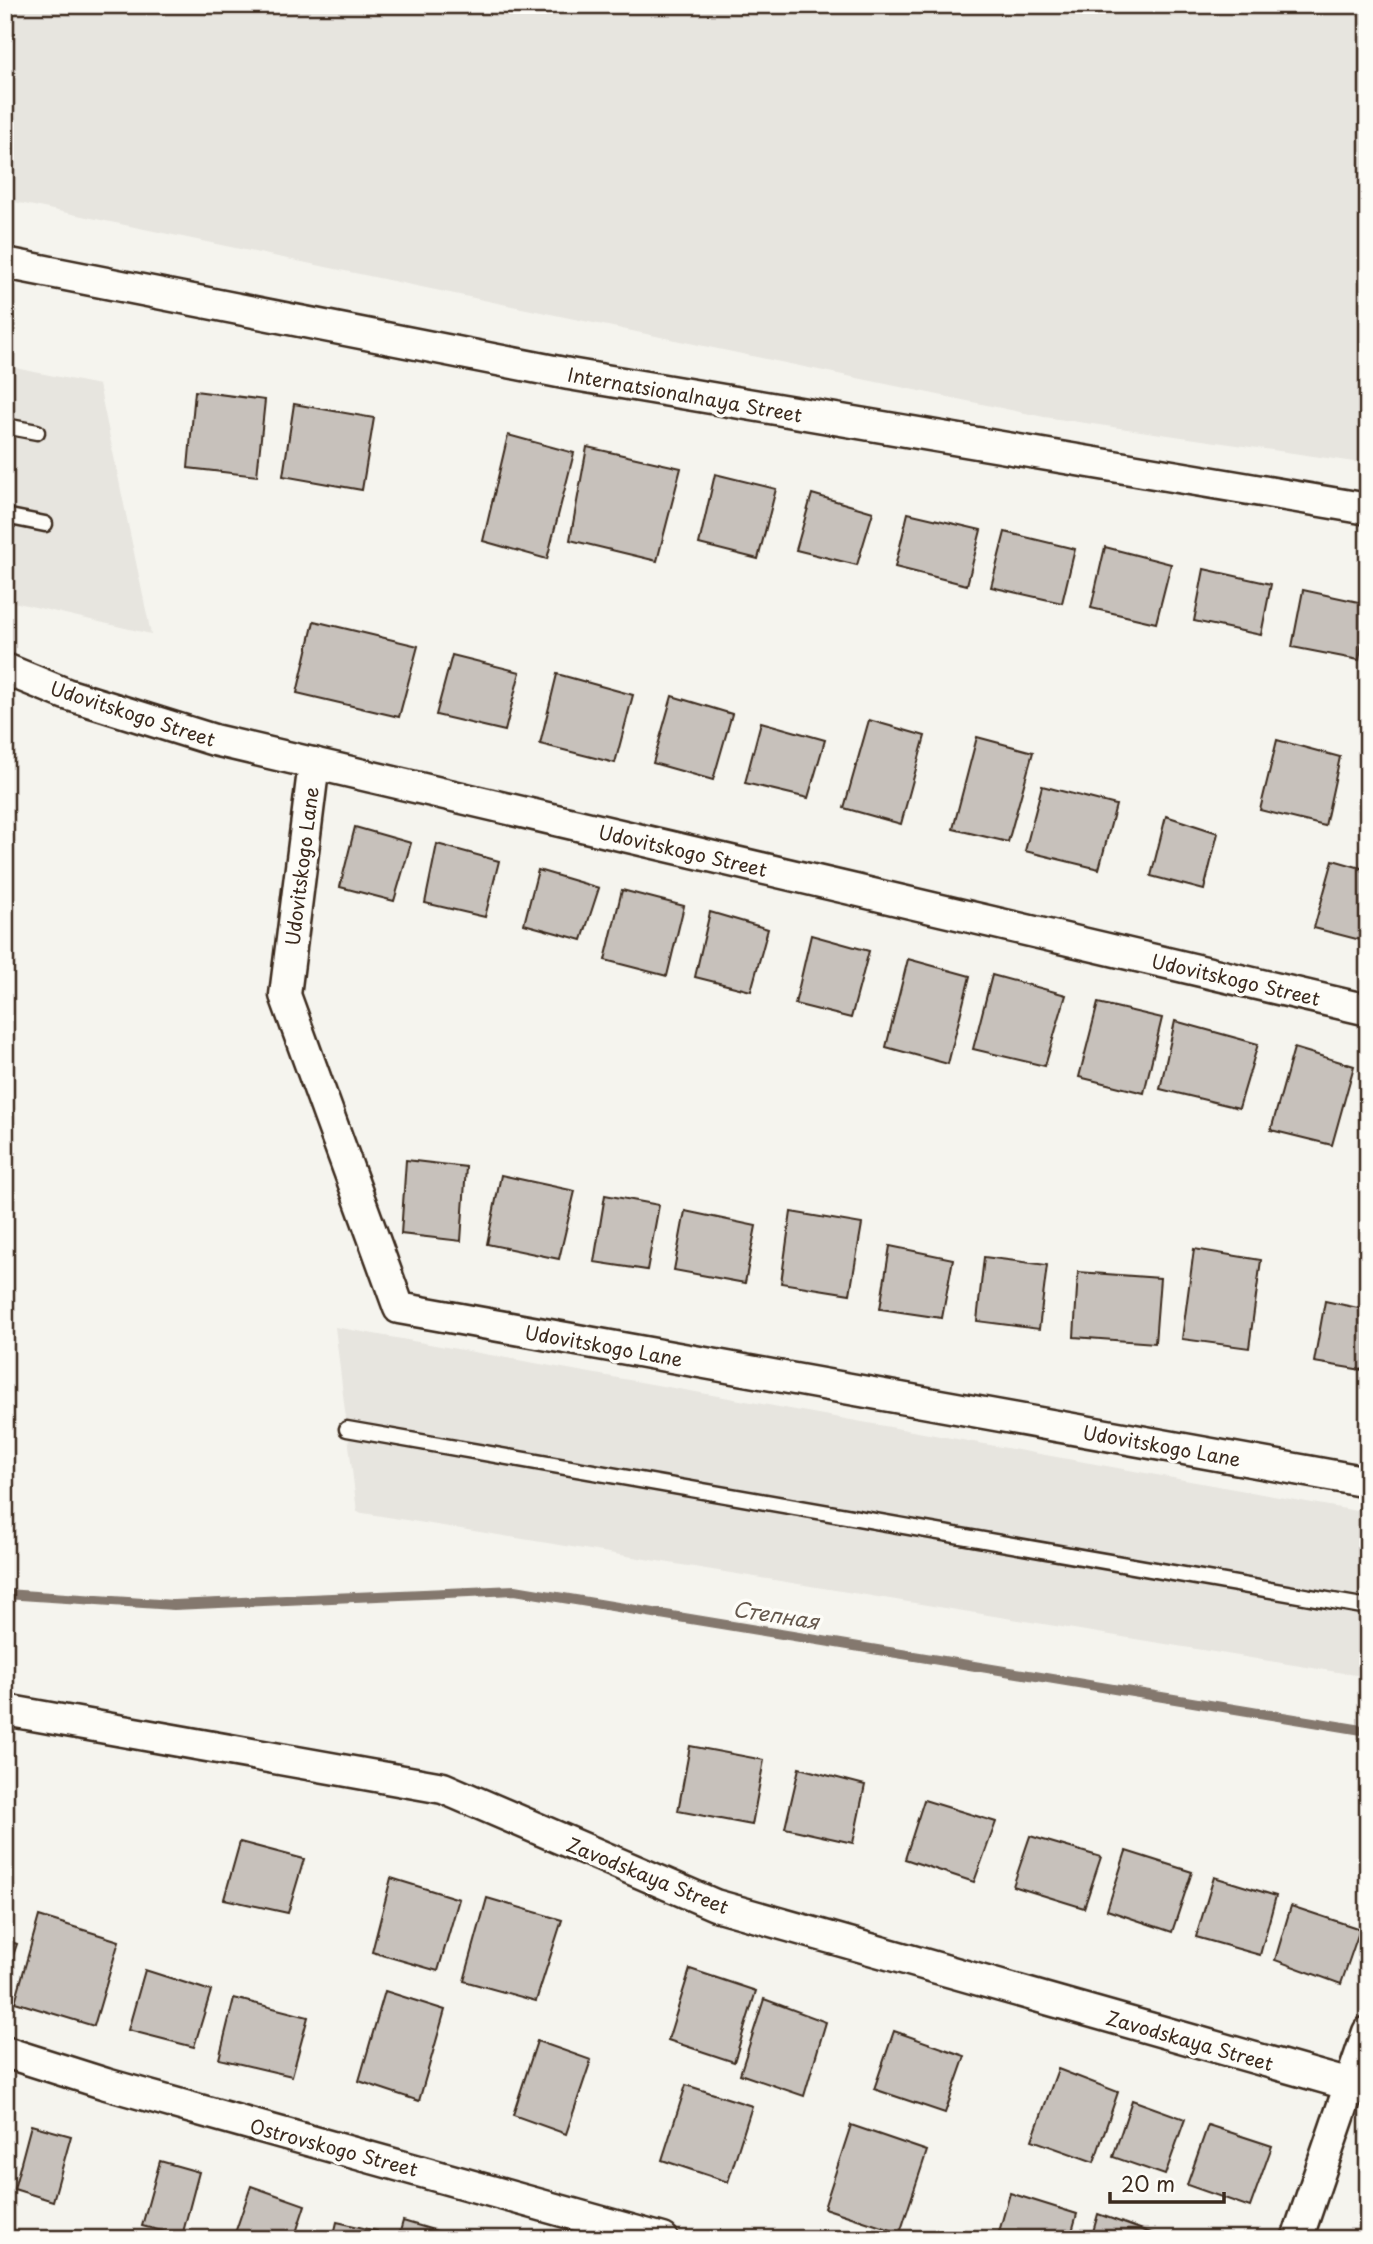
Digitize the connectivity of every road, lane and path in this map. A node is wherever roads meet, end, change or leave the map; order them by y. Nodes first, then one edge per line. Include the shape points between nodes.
1 (5, 263) edge
2 (5, 426) edge
3 (37, 432) dead end
4 (1368, 509) edge
5 (5, 516) edge
6 (45, 524) dead end
7 (5, 669) edge
8 (314, 763) junction
9 (1368, 1010) edge
10 (347, 1429) dead end
11 (1368, 1482) edge
12 (1368, 1607) edge
13 (5, 1710) edge
14 (1368, 2032) edge
15 (5, 2052) edge
16 (1359, 2088) edge
17 (663, 2239) edge
18 (1297, 2239) edge

1 - 4 street, Internatsionalnaya Street via 569,374
2 - 3 lane
5 - 6 lane
7 - 8 street, Udovitskogo Street via 66,694 214,740
8 - 9 street, Udovitskogo Street
8 - 11 street, Udovitskogo Lane via 285,995 399,1308
10 - 12 lane
13 - 16 street, Zavodskaya Street via 443,1788 715,1905
14 - 16 street
15 - 17 street, Ostrovskogo Street
16 - 18 street

